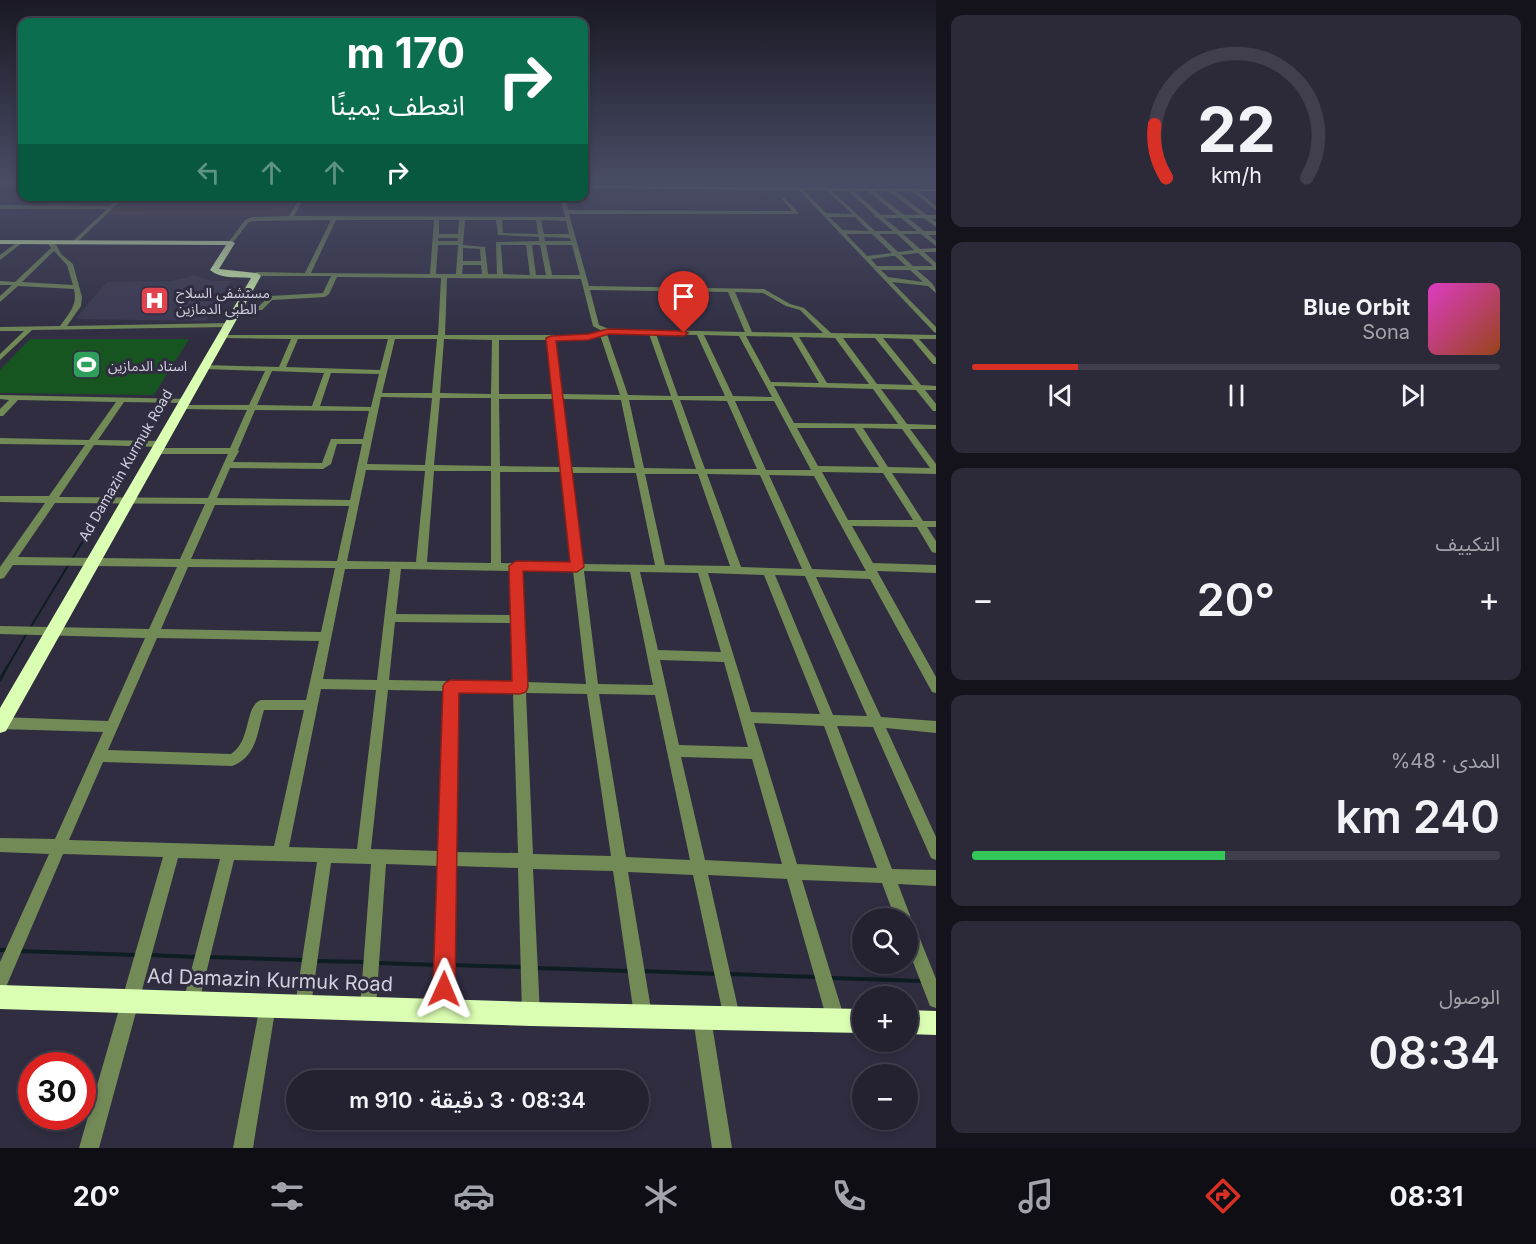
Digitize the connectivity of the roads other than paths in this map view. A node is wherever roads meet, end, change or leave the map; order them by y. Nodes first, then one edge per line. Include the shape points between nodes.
1 (83, 235) edge
2 (237, 235) edge
3 (326, 235) edge
4 (502, 235) edge
5 (572, 235) edge
6 (843, 235) edge
7 (876, 235) edge
8 (901, 235) edge
9 (436, 236) joint
10 (461, 236) joint
11 (517, 236) junction
12 (542, 236) junction
13 (573, 240) junction
14 (0, 242) edge
15 (20, 242) junction
16 (75, 242) junction
17 (231, 243) junction
18 (436, 243) junction
19 (520, 243) junction
20 (530, 243) junction
21 (543, 243) junction
22 (52, 245) junction
23 (461, 245) junction
24 (918, 250) junction
25 (936, 250) edge
26 (484, 255) junction
27 (896, 255) junction
28 (499, 256) junction
29 (0, 258) edge
30 (866, 258) junction
31 (460, 263) junction
32 (484, 263) junction
33 (936, 267) edge
34 (876, 268) junction
35 (912, 268) junction
36 (257, 274) junction
37 (307, 275) junction
38 (335, 276) junction
39 (433, 276) junction
40 (444, 276) junction
41 (459, 276) junction
42 (485, 276) junction
43 (500, 276) junction
44 (533, 277) junction
45 (549, 277) junction
46 (582, 277) junction
47 (886, 279) junction
48 (0, 283) edge
49 (18, 284) junction
50 (933, 285) edge
51 (76, 287) junction
52 (585, 288) junction
53 (731, 291) junction
54 (936, 291) edge
55 (0, 300) edge
56 (239, 309) junction
57 (921, 315) junction
58 (936, 315) edge
59 (229, 325) junction
60 (0, 328) edge
61 (30, 329) junction
62 (61, 329) junction
63 (936, 331) edge
64 (606, 332) junction
65 (652, 333) junction
66 (700, 333) junction
67 (745, 334) junction
68 (794, 335) junction
69 (833, 335) junction
70 (222, 336) junction
71 (877, 336) junction
72 (295, 337) junction
73 (914, 337) junction
74 (936, 337) edge
75 (392, 338) junction
76 (441, 338) junction
77 (495, 338) junction
78 (551, 338) junction
79 (0, 358) edge
80 (936, 362) edge
81 (204, 367) junction
82 (269, 370) junction
83 (281, 370) junction
84 (328, 371) junction
85 (383, 372) junction
86 (768, 384) junction
87 (825, 386) junction
88 (873, 387) junction
89 (918, 387) junction
90 (936, 388) edge
91 (378, 395) junction
92 (436, 395) junction
93 (495, 396) junction
94 (0, 397) edge
95 (558, 397) junction
96 (15, 398) junction
97 (625, 398) junction
98 (676, 398) junction
99 (729, 398) junction
100 (776, 399) junction
101 (121, 400) junction
102 (184, 404) junction
103 (253, 407) junction
104 (315, 408) junction
105 (374, 409) junction
106 (936, 409) edge
107 (0, 414) edge
108 (790, 425) junction
109 (857, 426) junction
110 (902, 426) junction
111 (936, 427) edge
112 (0, 441) edge
113 (368, 442) junction
114 (92, 443) junction
115 (159, 447) junction
116 (235, 451) junction
117 (229, 465) junction
118 (431, 466) junction
119 (363, 467) junction
120 (496, 467) junction
121 (567, 469) junction
122 (884, 470) junction
123 (640, 471) junction
124 (817, 471) junction
125 (936, 471) edge
126 (703, 472) junction
127 (764, 473) junction
128 (0, 499) edge
129 (53, 500) junction
130 (128, 500) junction
131 (213, 502) junction
132 (354, 503) junction
133 (846, 523) junction
134 (920, 524) junction
135 (936, 524) edge
136 (936, 549) edge
137 (10, 561) junction
138 (93, 562) junction
139 (185, 563) junction
140 (341, 565) junction
141 (396, 566) junction
142 (421, 566) junction
143 (496, 566) junction
144 (516, 566) junction
145 (577, 567) junction
146 (634, 568) junction
147 (661, 569) junction
148 (702, 569) junction
149 (936, 569) edge
150 (737, 570) junction
151 (768, 571) junction
152 (872, 571) junction
153 (808, 572) junction
154 (0, 575) edge
155 (391, 618) junction
156 (517, 619) junction
157 (0, 630) edge
158 (54, 630) junction
159 (154, 633) junction
160 (325, 637) junction
161 (653, 655) junction
162 (728, 657) junction
163 (316, 684) junction
164 (382, 685) junction
165 (451, 686) junction
166 (520, 687) junction
167 (592, 687) junction
168 (936, 688) edge
169 (660, 690) junction
170 (311, 705) junction
171 (745, 717) junction
172 (828, 719) junction
173 (877, 722) junction
174 (0, 723) edge
175 (112, 727) junction
176 (936, 727) edge
177 (674, 752) junction
178 (756, 753) junction
179 (99, 756) junction
180 (0, 845) edge
181 (60, 846) junction
182 (173, 849) junction
183 (229, 851) junction
184 (280, 853) junction
185 (936, 853) edge
186 (325, 855) junction
187 (363, 856) junction
188 (379, 856) junction
189 (446, 858) junction
190 (525, 860) junction
191 (620, 864) junction
192 (698, 867) junction
193 (790, 871) junction
194 (885, 876) junction
195 (936, 878) edge
196 (899, 908) edge
197 (918, 955) edge
198 (0, 981) edge
199 (0, 997) edge
200 (936, 1000) edge
201 (131, 1002) junction
202 (191, 1002) junction
203 (268, 1005) junction
204 (303, 1006) junction
205 (368, 1007) junction
206 (443, 1011) junction
207 (531, 1014) junction
208 (643, 1015) junction
209 (701, 1016) junction
210 (731, 1017) junction
211 (836, 1021) junction
212 (852, 1021) edge
213 (918, 1022) edge
214 (936, 1023) edge
215 (89, 1148) edge
216 (243, 1148) edge
217 (722, 1148) edge

1 - 16 street
2 - 17 street
3 - 37 street
4 - 11 street
5 - 13 street
6 - 30 street
7 - 27 street
8 - 24 street
9 - 10 street
9 - 18 street
10 - 23 street
11 - 12 street
11 - 19 street
12 - 13 street
12 - 21 street
13 - 21 street
13 - 46 street
14 - 15 highway
15 - 22 highway
15 - 29 street
16 - 17 highway
16 - 22 highway
17 - 36 highway via 214,270
18 - 23 street
18 - 39 street
19 - 20 street
19 - 28 street via 498,243
20 - 21 street
20 - 44 street
21 - 45 street
22 - 49 street
22 - 51 street via 70,264
23 - 26 street via 483,247
23 - 31 street
24 - 25 street
24 - 27 street
24 - 33 street
26 - 28 street
26 - 32 street
27 - 30 street
27 - 35 street
28 - 43 street
30 - 34 street
31 - 32 street
31 - 41 street
32 - 42 street
33 - 35 street
34 - 35 street
34 - 47 street
35 - 50 street
36 - 37 street
36 - 56 highway, Ad Damazin Kurmuk Road
37 - 38 street
38 - 39 street
38 - 56 street via 323,296 270,298 260,309
39 - 40 street
40 - 41 street
40 - 76 street
41 - 42 street
42 - 43 street
43 - 44 street
44 - 45 street
45 - 46 street
46 - 52 street
47 - 50 street
47 - 57 street
48 - 49 street
49 - 51 street
49 - 55 street
50 - 54 street
51 - 62 street via 78,306
52 - 53 street
52 - 64 street via 597,326
53 - 67 street
53 - 69 street via 768,292 802,309
56 - 59 highway, Ad Damazin Kurmuk Road
57 - 58 street
57 - 63 street
59 - 62 street
59 - 70 highway, Ad Damazin Kurmuk Road
60 - 61 street
61 - 62 street
61 - 79 street
64 - 65 street
64 - 78 street via 588,337
64 - 97 street
65 - 66 street
65 - 98 street
66 - 67 street
66 - 99 street
67 - 68 street
67 - 86 street
68 - 69 street
68 - 87 street
69 - 71 street
69 - 88 street
70 - 72 street
70 - 81 highway, Ad Damazin Kurmuk Road
71 - 73 street
71 - 89 street
72 - 75 street
72 - 83 street
73 - 74 street
73 - 80 street
75 - 76 street
75 - 85 street
76 - 77 street
76 - 92 street
77 - 78 street
77 - 93 street
78 - 95 street
81 - 82 street
81 - 102 highway, Ad Damazin Kurmuk Road
82 - 83 street
82 - 103 street
83 - 84 street
84 - 85 street
84 - 104 street
85 - 91 street
86 - 87 street
86 - 100 street
87 - 88 street
88 - 89 street
88 - 110 street
89 - 90 street
89 - 106 street
91 - 92 street
91 - 105 street
92 - 93 street
92 - 118 street
93 - 95 street
93 - 120 street
94 - 96 street
95 - 97 street
95 - 121 street
96 - 101 street
96 - 107 street
97 - 98 street
97 - 123 street
98 - 99 street
98 - 126 street
99 - 100 street
99 - 127 street
100 - 108 street
101 - 102 street
101 - 114 street
102 - 103 street
102 - 115 highway, Ad Damazin Kurmuk Road
103 - 104 street
103 - 116 street
104 - 105 street
105 - 113 street
108 - 109 street
108 - 124 street
109 - 110 street
109 - 122 street
110 - 111 street
110 - 125 street
112 - 114 street
113 - 117 street via 334,441 323,466
113 - 119 street
114 - 115 street
114 - 129 street
115 - 116 street
115 - 130 highway, Ad Damazin Kurmuk Road
116 - 117 street
117 - 131 street
118 - 119 street
118 - 120 street
118 - 142 street
119 - 132 street
120 - 121 street
120 - 143 street
121 - 123 street
121 - 145 street
122 - 124 street
122 - 125 street
122 - 134 street
123 - 126 street
123 - 147 street
124 - 127 street
124 - 133 street
126 - 127 street
126 - 150 street
127 - 153 street
128 - 129 street
129 - 130 street
129 - 137 street
130 - 131 street
130 - 138 highway, Ad Damazin Kurmuk Road
131 - 132 street
131 - 139 street
132 - 140 street
133 - 134 street
133 - 152 street
134 - 135 street
134 - 136 street
137 - 138 street
137 - 154 street
138 - 139 street
138 - 158 highway, Ad Damazin Kurmuk Road
139 - 140 street
139 - 159 street
140 - 141 street
140 - 160 street
141 - 142 street
141 - 155 street
142 - 143 street
143 - 144 street
144 - 145 street
144 - 156 street
145 - 146 street
145 - 167 street
146 - 147 street
146 - 161 street
147 - 148 street
148 - 150 street
148 - 162 street
149 - 152 street
150 - 151 street
151 - 153 street
151 - 172 street
152 - 153 street
152 - 168 street
153 - 173 street
155 - 156 street
155 - 164 street
156 - 166 street
157 - 158 street
158 - 159 street
158 - 174 highway, Ad Damazin Kurmuk Road
159 - 160 street
159 - 175 street
160 - 163 street
161 - 162 street
161 - 169 street
162 - 171 street
163 - 164 street
163 - 170 street
164 - 165 street
164 - 187 street
165 - 166 street
165 - 189 street
166 - 167 street
166 - 190 street
167 - 169 street
167 - 191 street
169 - 177 street
170 - 179 street via 261,705 246,752 232,760
170 - 184 street
171 - 172 street
171 - 178 street
172 - 173 street
172 - 194 street
173 - 176 street
173 - 185 street
174 - 175 street
175 - 179 street
177 - 178 street
177 - 192 street
178 - 193 street
179 - 181 street
180 - 181 street
181 - 182 street
181 - 198 street
182 - 183 street
182 - 201 street
183 - 184 street
183 - 202 street
184 - 186 street
186 - 187 street
186 - 204 street
187 - 188 street
188 - 189 street
188 - 205 street
189 - 190 street
189 - 206 street
190 - 191 street
190 - 207 street
191 - 192 street
191 - 208 street
192 - 193 street
192 - 210 street
193 - 194 street
193 - 211 street
194 - 195 street
194 - 196 street
197 - 200 street
199 - 201 highway, Ad Damazin Kurmuk Road
201 - 202 highway, Ad Damazin Kurmuk Road
201 - 215 street
202 - 203 highway, Ad Damazin Kurmuk Road
203 - 204 highway, Ad Damazin Kurmuk Road
203 - 216 street
204 - 205 highway, Ad Damazin Kurmuk Road
205 - 206 highway, Ad Damazin Kurmuk Road
206 - 207 highway, Ad Damazin Kurmuk Road
207 - 208 highway, Ad Damazin Kurmuk Road
208 - 209 highway, Ad Damazin Kurmuk Road
209 - 210 highway, Ad Damazin Kurmuk Road
209 - 217 street
210 - 211 highway, Ad Damazin Kurmuk Road
211 - 212 highway, Ad Damazin Kurmuk Road
213 - 214 highway

